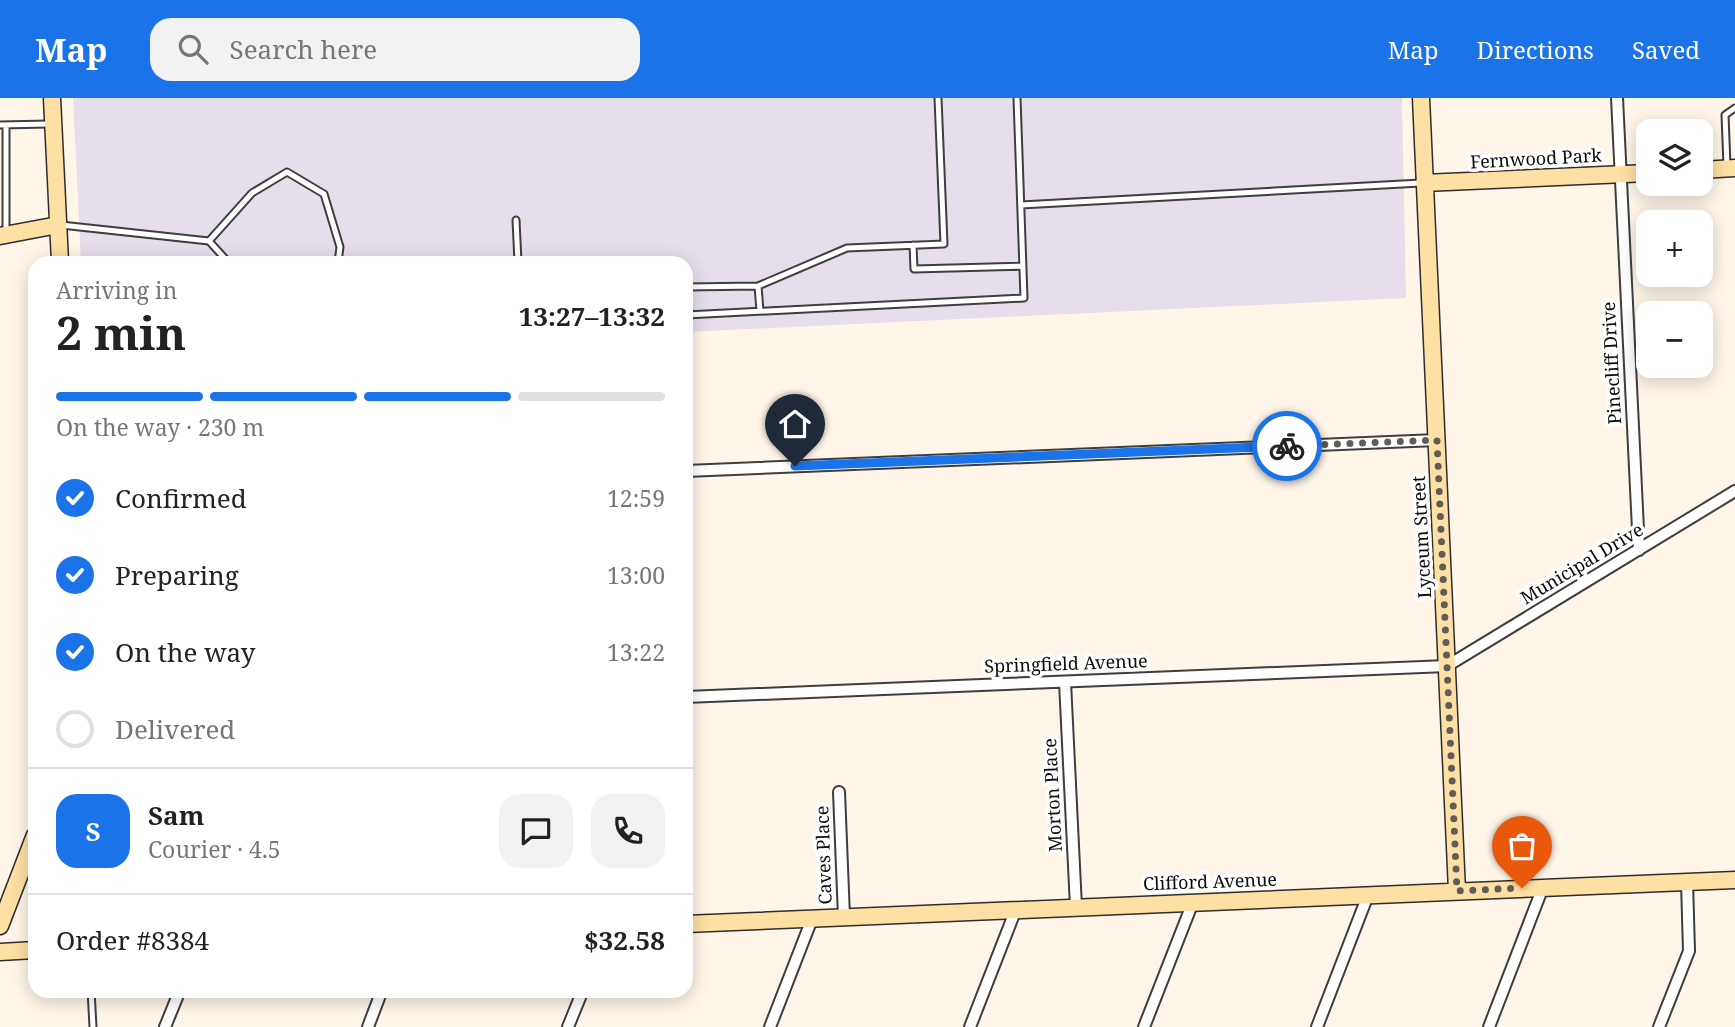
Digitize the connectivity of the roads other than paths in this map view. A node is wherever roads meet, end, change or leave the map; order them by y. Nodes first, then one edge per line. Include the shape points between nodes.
1 (52, 98) edge
2 (938, 98) edge
3 (1017, 98) edge
4 (1421, 98) edge
5 (1617, 98) edge
6 (1735, 107) edge
7 (54, 124) junction
8 (3, 125) edge
9 (1731, 169) edge
10 (1713, 170) edge
11 (1636, 173) edge
12 (1621, 174) junction
13 (1424, 183) junction
14 (1021, 205) junction
15 (516, 220) dead end
16 (58, 225) junction
17 (3, 236) edge
18 (209, 241) junction
19 (913, 245) junction
20 (60, 256) edge
21 (223, 256) edge
22 (339, 256) edge
23 (517, 256) edge
24 (1023, 265) junction
25 (758, 286) junction
26 (693, 287) edge
27 (760, 311) junction
28 (693, 315) edge
29 (1437, 440) junction
30 (693, 471) edge
31 (1735, 491) edge
32 (1639, 550) junction
33 (1447, 666) junction
34 (1065, 682) junction
35 (693, 697) edge
36 (839, 792) dead end
37 (28, 849) edge
38 (1735, 880) edge
39 (1687, 881) junction
40 (1543, 887) junction
41 (6, 890) edge
42 (1457, 891) junction
43 (1368, 895) junction
44 (1193, 902) junction
45 (1076, 907) junction
46 (1016, 909) junction
47 (844, 917) junction
48 (813, 919) junction
49 (693, 924) edge
50 (0, 926) edge
51 (28, 950) edge
52 (0, 952) edge
53 (91, 998) edge
54 (177, 998) edge
55 (380, 998) edge
56 (580, 998) edge
57 (93, 1027) edge
58 (165, 1027) edge
59 (368, 1027) edge
60 (568, 1027) edge
61 (769, 1027) edge
62 (970, 1027) edge
63 (1144, 1027) edge
64 (1317, 1027) edge
65 (1489, 1027) edge
66 (1659, 1027) edge

1 - 7 main road
2 - 19 lane via 944,244
3 - 14 lane
4 - 13 main road, Lyceum Street
5 - 12 street, Pinecliff Drive
6 - 9 lane via 1725,115
7 - 8 lane
7 - 16 main road
8 - 17 lane
9 - 10 main road
11 - 12 main road, Fernwood Park
12 - 13 main road, Fernwood Park
12 - 32 street, Pinecliff Drive
13 - 14 lane
13 - 29 main road, Lyceum Street
14 - 24 lane
15 - 23 lane
16 - 17 main road
16 - 18 lane
16 - 20 main road
18 - 21 lane
18 - 22 lane via 252,193 287,172 324,194
19 - 24 lane via 914,269
19 - 25 lane via 847,248
24 - 27 lane via 1024,299
25 - 26 lane
25 - 27 lane
27 - 28 lane
29 - 30 street
29 - 33 main road, Lyceum Street
31 - 32 street, Municipal Drive
32 - 33 street, Municipal Drive
33 - 34 street, Springfield Avenue
33 - 42 main road, Lyceum Street
34 - 35 street, Springfield Avenue
34 - 45 street, Morton Place
36 - 47 street, Caves Place
37 - 41 main road
38 - 39 main road, Clifford Avenue
39 - 40 main road, Clifford Avenue
39 - 66 street via 1689,951
40 - 42 main road, Clifford Avenue
40 - 65 street
41 - 50 main road
42 - 43 main road, Clifford Avenue
43 - 44 main road, Clifford Avenue
43 - 64 street
44 - 45 main road, Clifford Avenue
44 - 63 street
45 - 46 main road, Clifford Avenue
46 - 47 main road, Clifford Avenue
46 - 62 street
47 - 48 main road, Clifford Avenue
48 - 49 main road, Clifford Avenue
48 - 61 street
51 - 52 main road
53 - 57 lane
54 - 58 street
55 - 59 street
56 - 60 street

